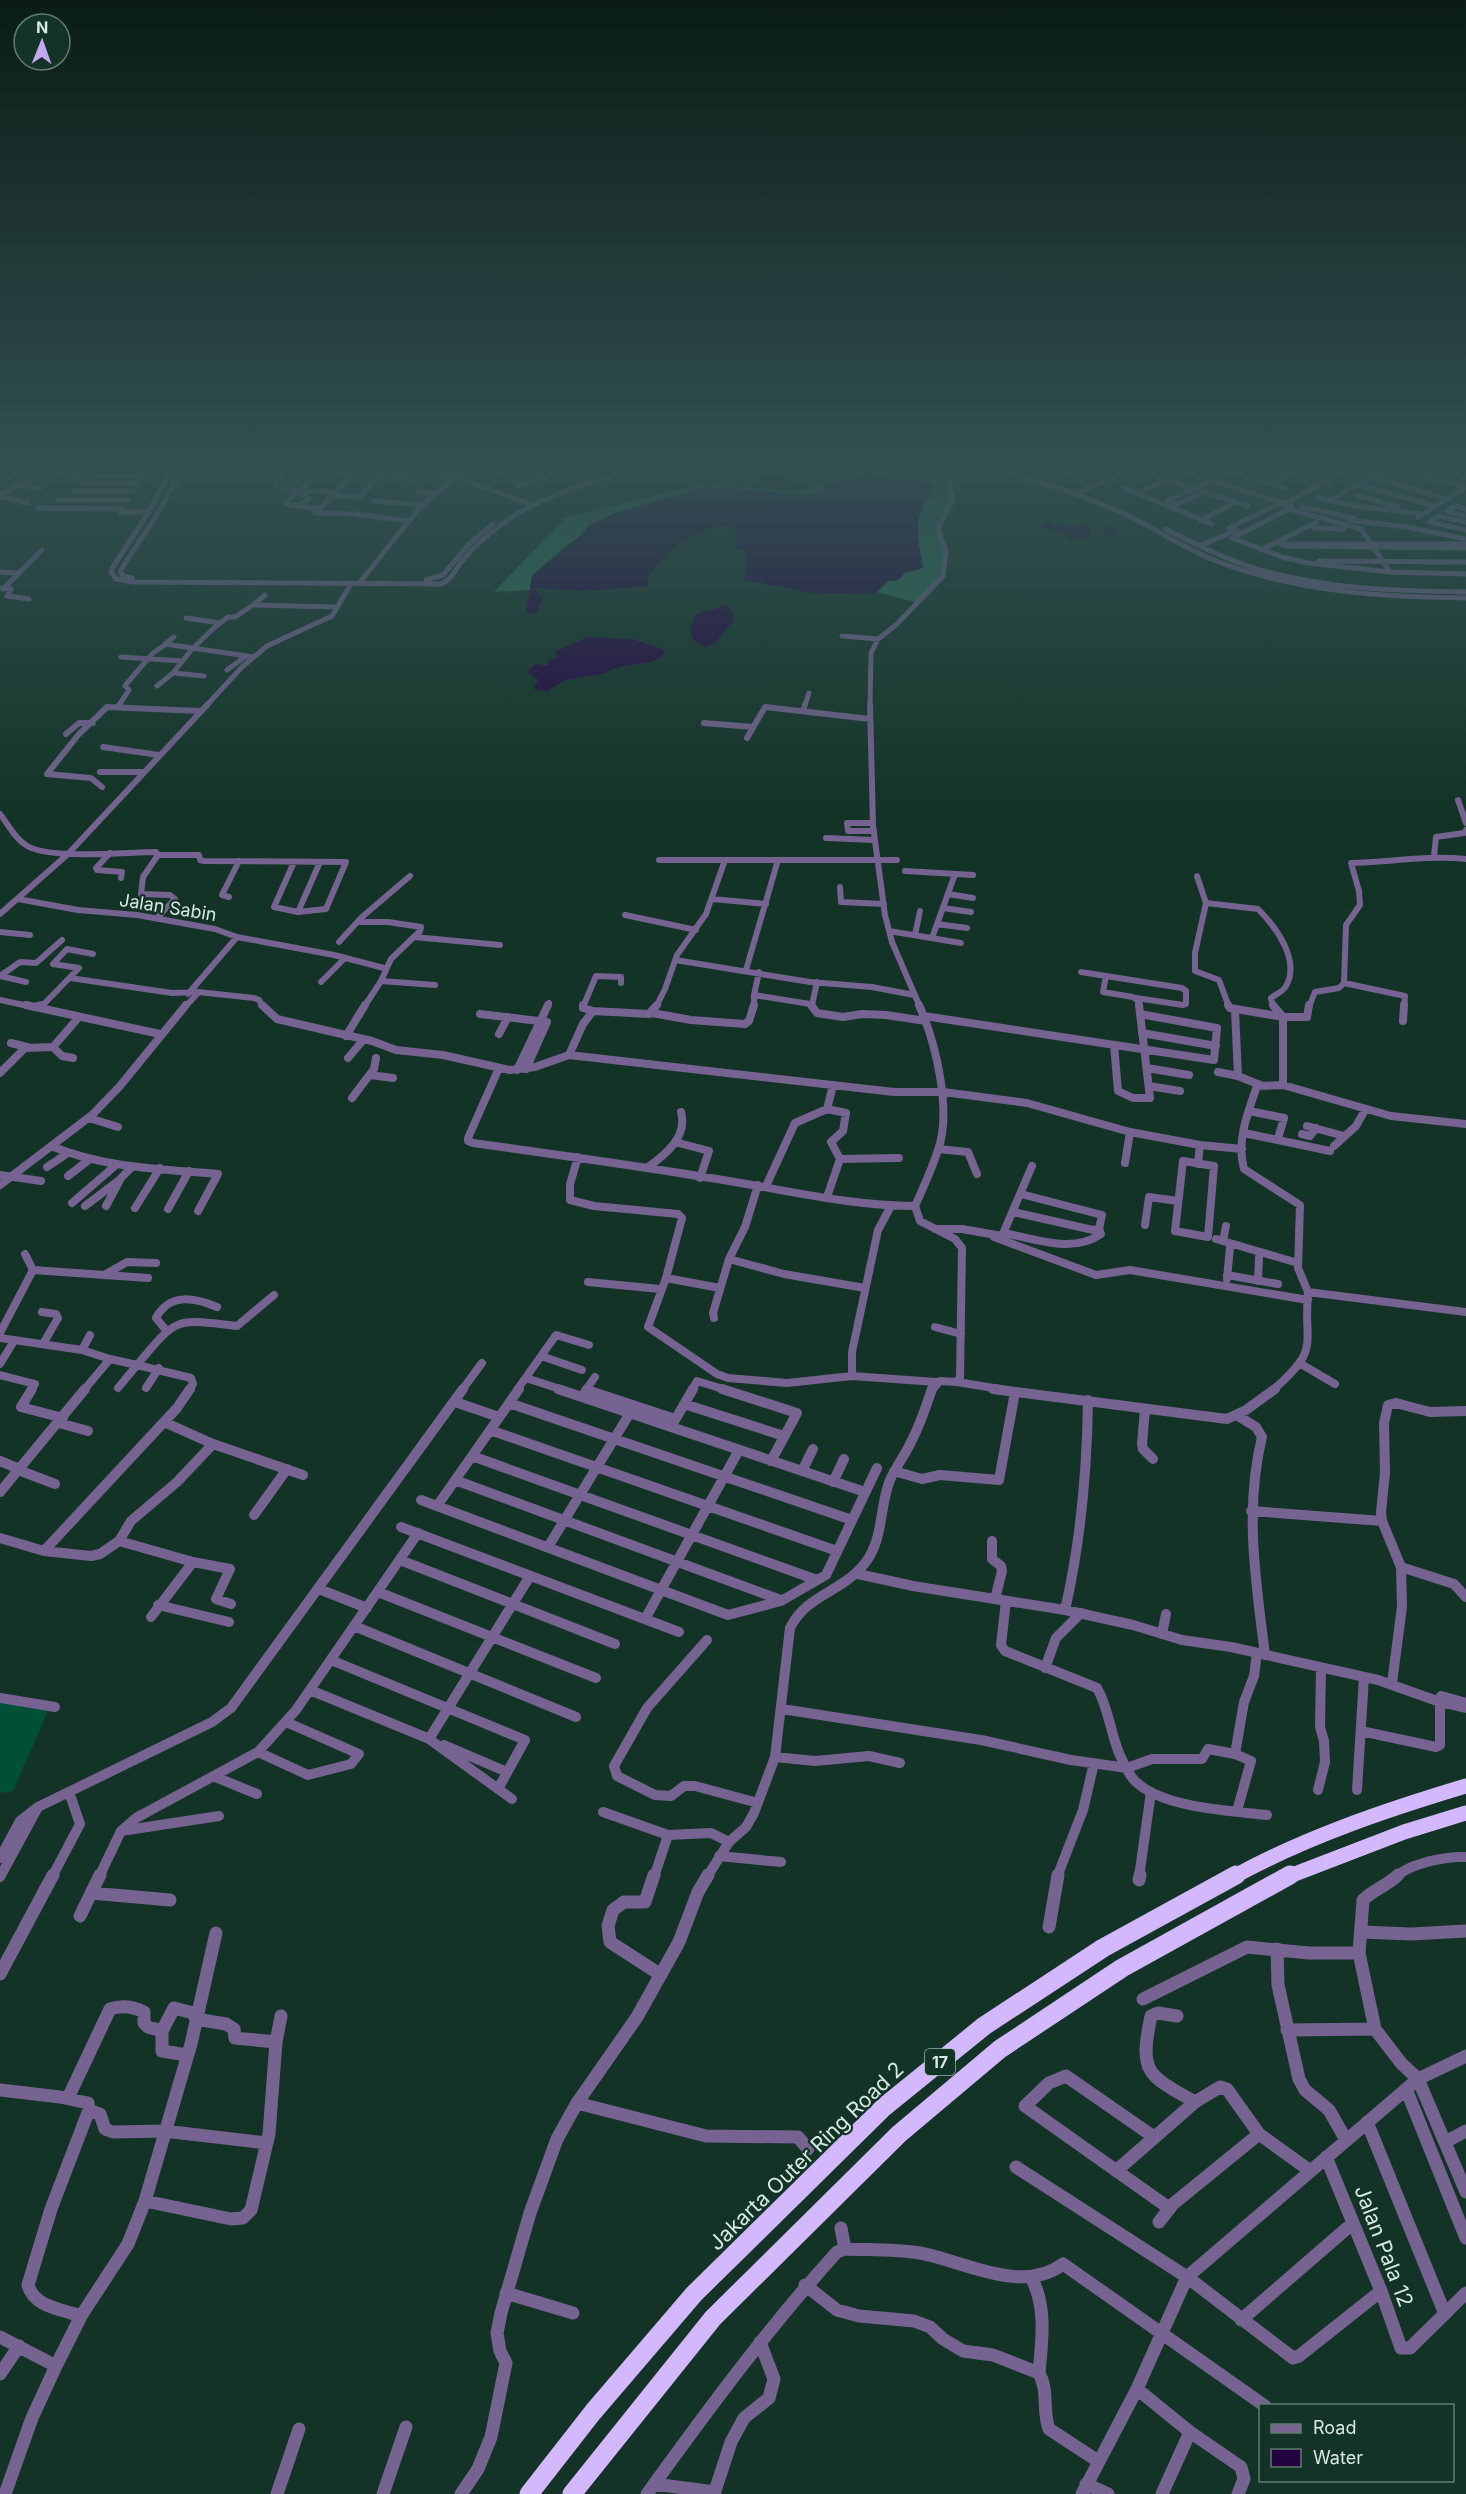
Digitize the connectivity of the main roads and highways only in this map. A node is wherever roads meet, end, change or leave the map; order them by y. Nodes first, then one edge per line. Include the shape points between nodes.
1 (1466, 1786) edge
2 (1466, 1813) edge
3 (529, 2494) edge
4 (572, 2494) edge

1 - 3 highway, Jakarta Outer Ring Road 2 / 17 via 1391,1809 1273,1855 1103,1948 984,2026 884,2107 694,2294
2 - 4 highway, 17 via 1289,1876 1122,1968 1000,2049 899,2133 713,2318

